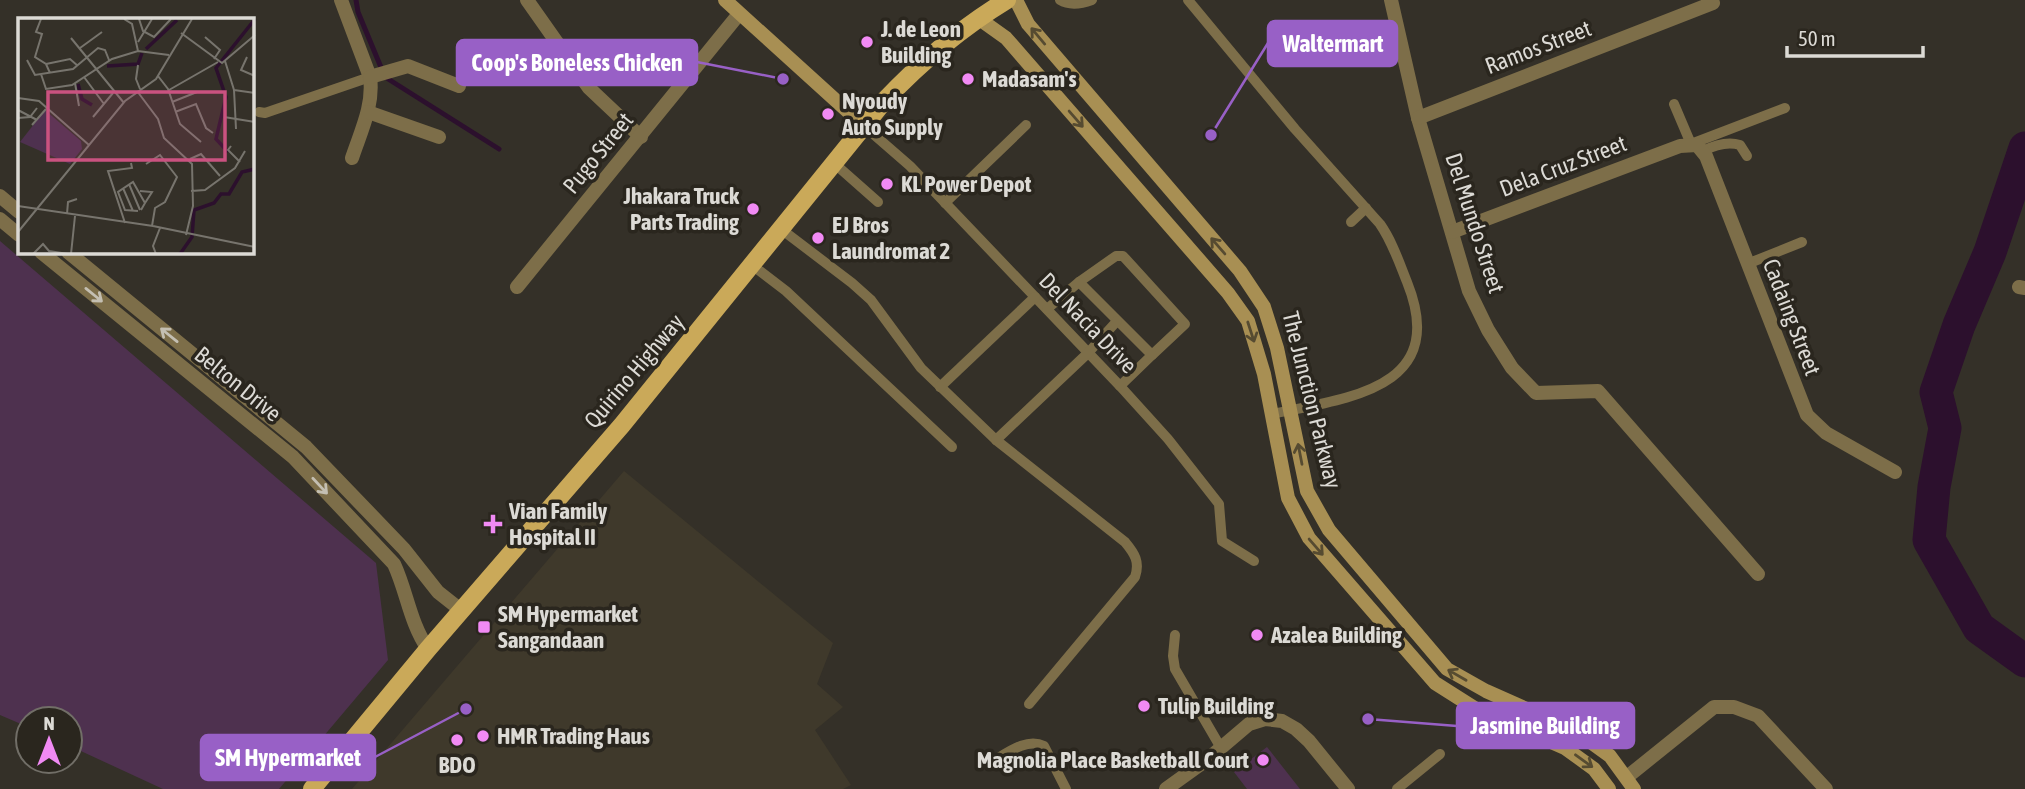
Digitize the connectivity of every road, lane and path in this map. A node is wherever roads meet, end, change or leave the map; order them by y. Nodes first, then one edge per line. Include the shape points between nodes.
1 (341, 0) edge
2 (527, 0) edge
3 (725, 0) edge
4 (1006, 0) edge
5 (1016, 0) edge
6 (1060, 0) edge
7 (1092, 0) edge
8 (1188, 0) edge
9 (1391, 0) edge
10 (1713, 2) dead end
11 (739, 14) junction
12 (978, 18) junction
13 (370, 77) junction
14 (459, 86) dead end
15 (1674, 104) dead end
16 (1786, 108) dead end
17 (259, 112) dead end
18 (368, 112) junction
19 (1418, 118) junction
20 (1026, 125) dead end
21 (864, 126) junction
22 (439, 137) dead end
23 (641, 137) junction
24 (1697, 147) junction
25 (1746, 156) dead end
26 (352, 158) dead end
27 (835, 164) junction
28 (0, 196) edge
29 (878, 202) dead end
30 (945, 203) junction
31 (1366, 208) junction
32 (18, 211) edge
33 (0, 219) edge
34 (1351, 222) dead end
35 (781, 229) junction
36 (1452, 232) junction
37 (18, 234) edge
38 (1802, 242) dead end
39 (43, 254) edge
40 (70, 254) edge
41 (1747, 264) junction
42 (752, 265) junction
43 (1079, 282) junction
44 (517, 287) dead end
45 (1035, 297) junction
46 (1047, 309) junction
47 (1117, 321) junction
48 (1088, 353) junction
49 (1152, 355) junction
50 (1120, 386) junction
51 (940, 387) junction
52 (1292, 410) junction
53 (266, 413) junction
54 (1272, 414) junction
55 (254, 426) junction
56 (996, 440) junction
57 (952, 447) dead end
58 (1895, 472) dead end
59 (1307, 491) junction
60 (1288, 498) junction
61 (407, 554) junction
62 (1254, 561) dead end
63 (394, 564) junction
64 (1758, 574) dead end
65 (428, 582) junction
66 (407, 598) junction
67 (462, 611) junction
68 (1175, 635) dead end
69 (428, 649) junction
70 (1486, 691) junction
71 (1029, 704) dead end
72 (1476, 709) junction
73 (1222, 748) junction
74 (1440, 754) dead end
75 (990, 763) dead end
76 (1631, 783) edge
77 (312, 789) edge
78 (1066, 789) edge
79 (1167, 789) edge
80 (1348, 789) edge
81 (1396, 789) edge
82 (1609, 789) edge
83 (1826, 789) edge

1 - 13 street
2 - 23 street via 589,88
3 - 11 street
4 - 12 main road, Quirino Highway
52 -> 5 street, The Junction Parkway via 1264,307 1240,271 1035,33
6 - 7 lane via 1081,4
8 - 31 lane
9 - 19 street, Del Mundo Street
10 - 19 street, Ramos Street
11 - 21 street
11 - 23 street, Pugo Street
12 - 21 main road, Quirino Highway via 906,77
12 -> 54 street, The Junction Parkway via 1006,38 1228,293 1248,321
13 - 14 street via 408,66
13 - 17 lane
13 - 18 street
15 - 24 lane
16 - 24 lane
18 - 22 street
18 - 26 street
19 - 36 street, Del Mundo Street
20 - 30 lane
21 - 27 main road, Quirino Highway
21 - 30 lane, Del Nacia Drive
23 - 44 street, Pugo Street
24 - 25 lane via 1734,143
24 - 36 street, Dela Cruz Street
24 - 41 street, Cadaing Street
27 - 29 lane
27 - 35 main road, Quirino Highway
28 - 32 street
30 - 45 lane, Del Nacia Drive
31 - 34 lane
31 - 52 lane via 1388,235 1415,303 1414,351 1397,374 1354,397
33 - 37 street
35 - 42 main road, Quirino Highway
35 - 51 lane via 871,300
36 - 64 street, Del Mundo Street via 1469,291 1512,368 1536,393 1598,391
38 - 41 lane
39 -> 55 street, Belton Drive
53 -> 40 street, Belton Drive
41 - 58 street, Cadaing Street via 1807,415 1826,433
42 - 57 lane via 786,291
42 - 67 main road, Quirino Highway
43 - 46 lane
43 - 47 lane
43 - 49 lane via 1116,256 1123,256 1185,324
45 - 46 lane, Del Nacia Drive
45 - 51 lane
46 - 48 lane, Del Nacia Drive
47 - 48 lane
47 - 49 lane
48 - 50 lane, Del Nacia Drive
48 - 56 lane
49 - 50 lane
50 - 62 lane, Del Nacia Drive via 1219,504 1222,541
51 - 56 lane
52 - 54 lane
59 -> 52 street, The Junction Parkway
53 - 55 street
53 - 61 street, Belton Drive via 306,447
54 - 60 street, The Junction Parkway
55 -> 63 street, Belton Drive via 293,457
56 - 71 lane via 1125,542 1137,559 1135,577
59 - 60 street
70 -> 59 street, The Junction Parkway via 1447,669 1329,530
60 -> 72 street, The Junction Parkway via 1309,538 1435,683
61 - 63 street
61 - 65 street, Belton Drive
63 - 66 street, Belton Drive
65 - 66 street
65 - 67 street, Belton Drive
66 - 69 street, Belton Drive
67 - 69 main road, Quirino Highway
68 - 73 lane via 1175,669
69 - 77 main road, Quirino Highway
70 - 72 street
70 - 76 street, The Junction Parkway via 1574,730 1610,757
72 -> 82 street, The Junction Parkway via 1566,748 1594,769
73 - 79 street
73 - 80 street via 1249,724 1265,719 1282,721 1309,741
74 - 81 lane
75 - 78 lane via 1026,744 1040,744
76 - 83 street via 1714,707 1734,707 1758,716

